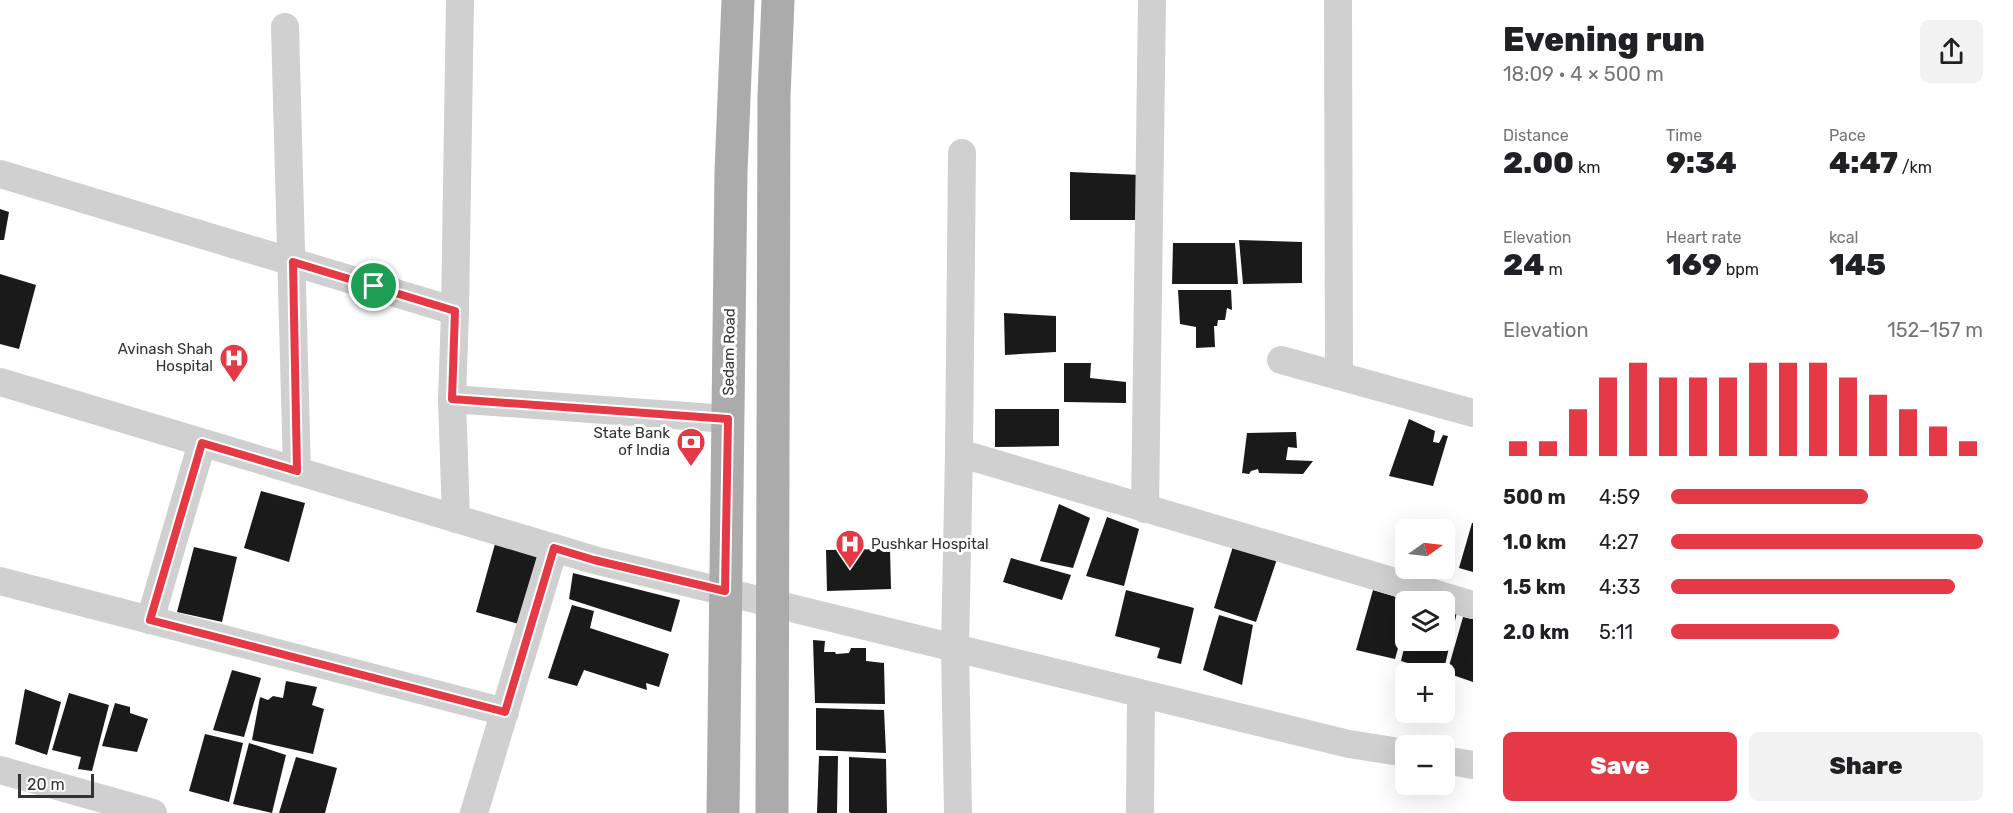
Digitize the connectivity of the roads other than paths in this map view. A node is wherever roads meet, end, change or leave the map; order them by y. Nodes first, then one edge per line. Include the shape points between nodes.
1 (459, 0) edge
2 (738, 0) edge
3 (778, 0) edge
4 (1152, 0) edge
5 (1338, 0) edge
6 (285, 27) dead end
7 (962, 153) dead end
8 (0, 174) edge
9 (293, 262) junction
10 (455, 311) junction
11 (1281, 360) dead end
12 (1339, 376) junction
13 (0, 382) edge
14 (452, 399) junction
15 (1473, 413) edge
16 (728, 419) junction
17 (202, 443) junction
18 (959, 453) junction
19 (297, 471) junction
20 (1145, 509) junction
21 (456, 519) junction
22 (554, 548) junction
23 (0, 581) edge
24 (725, 591) junction
25 (773, 603) junction
26 (1473, 605) edge
27 (150, 620) junction
28 (955, 649) junction
29 (1141, 694) junction
30 (505, 712) junction
31 (1395, 751) edge
32 (1455, 762) edge
33 (1473, 765) edge
34 (1, 774) edge
35 (717, 806) edge
36 (153, 813) edge
37 (474, 813) edge
38 (772, 813) edge
39 (958, 813) edge
40 (1140, 813) edge

1 - 10 street
2 - 16 main road, Sedam Road
3 - 25 main road via 774,96
4 - 20 street
5 - 12 street
6 - 9 street
7 - 18 street
8 - 9 street
9 - 10 street
9 - 19 street
10 - 14 street
11 - 12 street
12 - 15 street
13 - 17 street
14 - 16 street
14 - 21 street
16 - 24 main road, Sedam Road
17 - 19 street
17 - 27 street
18 - 20 street
18 - 28 street
19 - 21 street
20 - 26 street
21 - 22 street
22 - 24 street
22 - 30 street
23 - 27 street
24 - 25 street
24 - 35 main road, Sedam Road
25 - 28 street
25 - 38 main road
27 - 30 street
28 - 29 street
28 - 39 street
29 - 31 street via 1349,744
29 - 40 street
30 - 37 street
32 - 33 street
34 - 36 street

